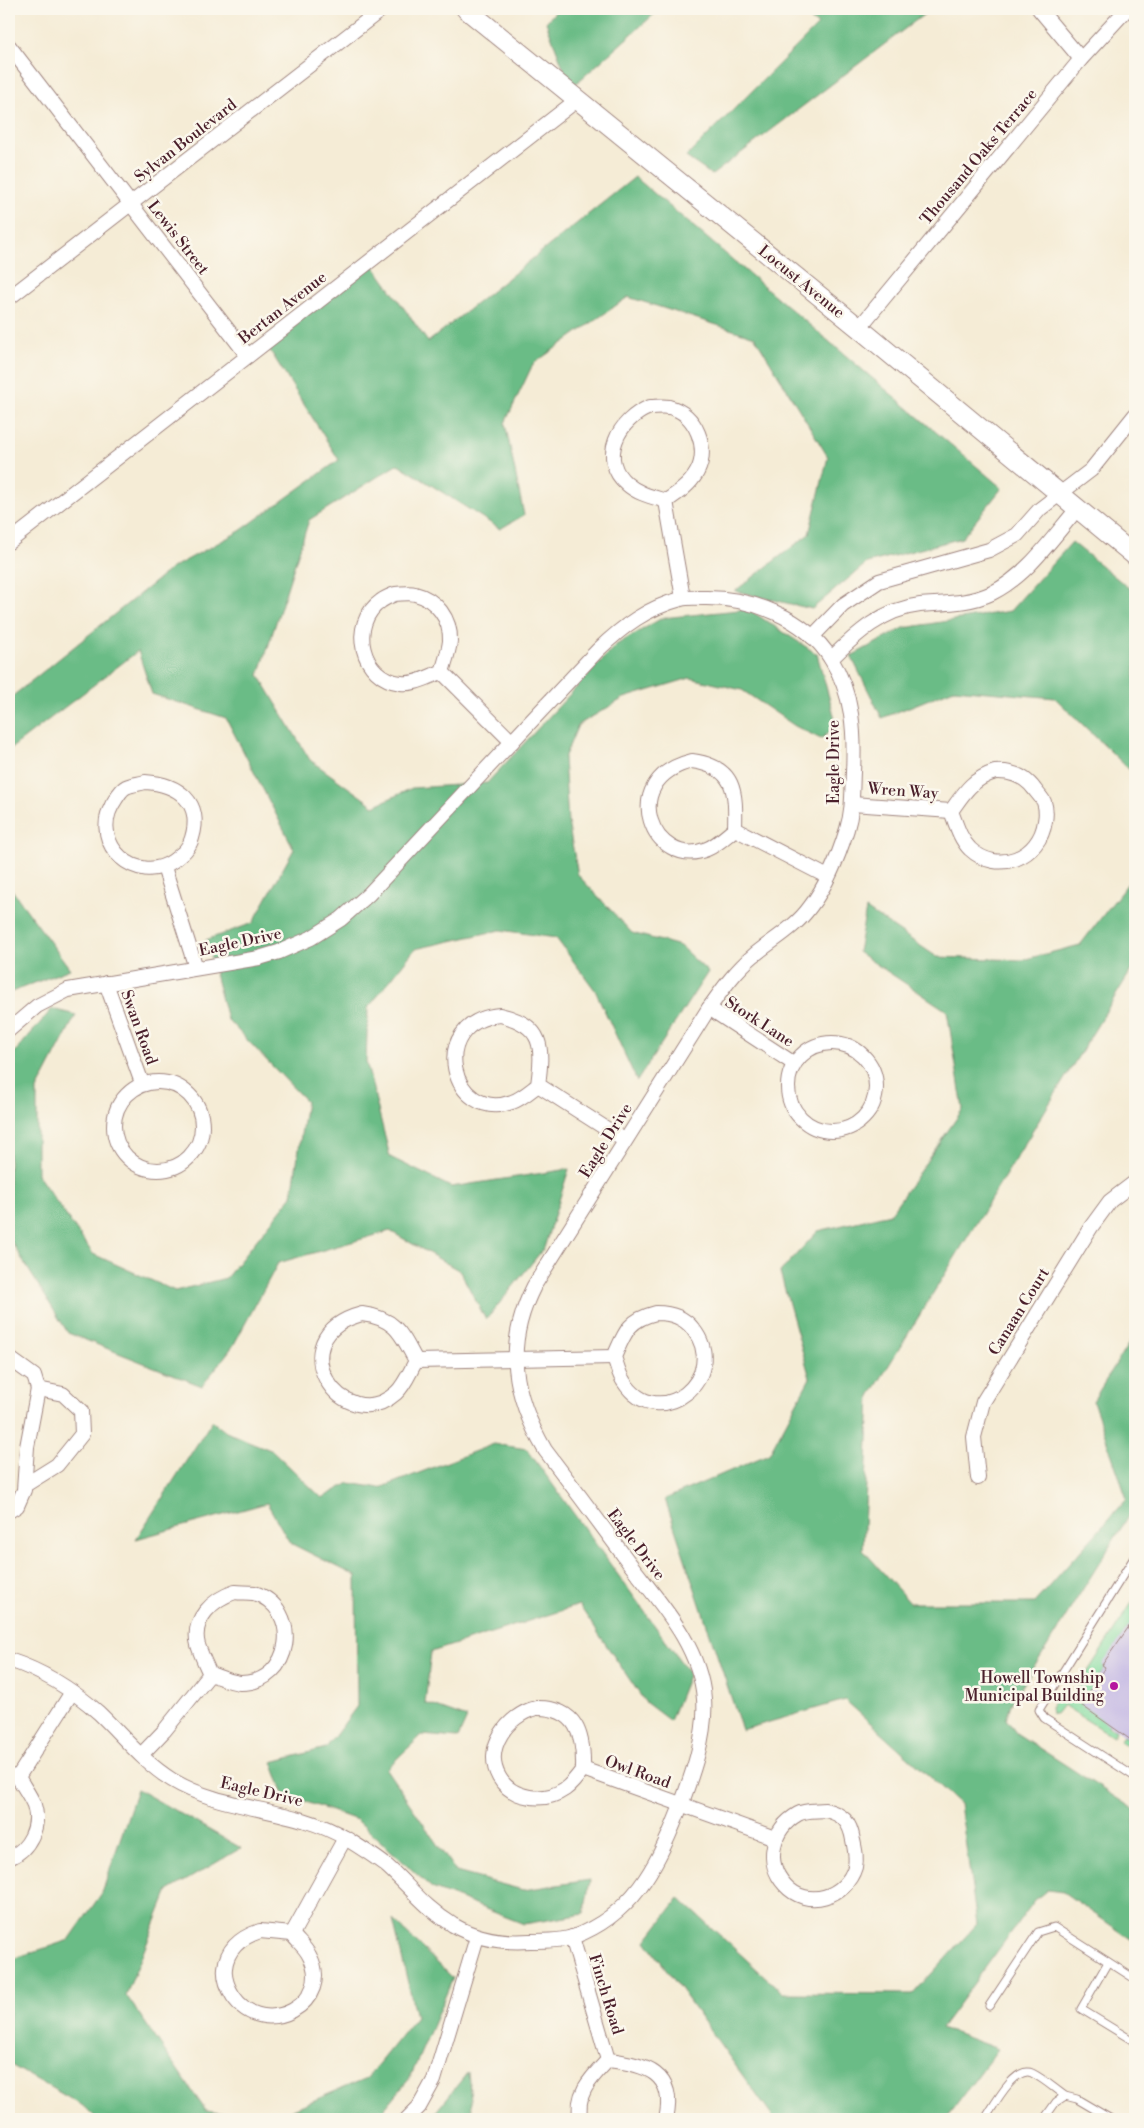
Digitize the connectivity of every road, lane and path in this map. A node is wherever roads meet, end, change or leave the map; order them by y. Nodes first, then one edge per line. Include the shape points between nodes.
1 (382, 9) edge
2 (466, 9) edge
3 (1039, 9) edge
4 (1127, 9) edge
5 (11, 54) edge
6 (1081, 59) junction
7 (577, 100) junction
8 (131, 204) junction
9 (9, 298) edge
10 (859, 328) junction
11 (248, 356) junction
12 (1135, 415) edge
13 (1061, 493) junction
14 (666, 501) junction
15 (1078, 508) junction
16 (9, 542) edge
17 (1135, 556) edge
18 (683, 598) junction
19 (812, 637) junction
20 (831, 659) junction
21 (442, 672) junction
22 (512, 742) junction
23 (852, 804) junction
24 (951, 811) junction
25 (736, 829) junction
26 (164, 867) junction
27 (828, 877) junction
28 (196, 968) junction
29 (106, 983) junction
30 (709, 1008) junction
31 (9, 1030) edge
32 (793, 1063) junction
33 (142, 1083) junction
34 (538, 1085) junction
35 (624, 1140) junction
36 (1135, 1182) edge
37 (614, 1357) junction
38 (9, 1358) edge
39 (515, 1359) junction
40 (416, 1360) junction
41 (38, 1389) junction
42 (978, 1478) dead end
43 (25, 1485) junction
44 (9, 1511) edge
45 (1135, 1556) edge
46 (9, 1660) edge
47 (210, 1674) junction
48 (72, 1692) junction
49 (141, 1755) junction
50 (583, 1769) junction
51 (13, 1777) edge
52 (1135, 1777) edge
53 (681, 1805) junction
54 (345, 1838) junction
55 (774, 1838) junction
56 (9, 1858) edge
57 (292, 1934) junction
58 (477, 1937) junction
59 (572, 1937) junction
60 (1108, 1962) junction
61 (1135, 1979) edge
62 (989, 2006) dead end
63 (1135, 2042) edge
64 (608, 2060) junction
65 (1065, 2096) junction
66 (407, 2119) edge
67 (581, 2119) edge
68 (666, 2119) edge
69 (984, 2119) edge
70 (1044, 2119) edge
71 (1111, 2119) edge

1 - 8 street, Sylvan Boulevard
2 - 7 street, Locust Avenue
3 - 6 street
4 - 6 street, Thousand Oaks Terrace
5 - 8 street, Lewis Street
6 - 10 street, Thousand Oaks Terrace
7 - 10 street, Locust Avenue
7 - 11 street, Bertan Avenue
8 - 9 street, Sylvan Boulevard
8 - 11 street, Lewis Street
10 - 13 street, Locust Avenue
11 - 16 street, Bertan Avenue
12 - 13 street via 1090,470
13 - 15 street, Locust Avenue
13 - 19 street via 1010,540 989,550 879,580 843,605
14 - 14 street via 635,491 618,474 613,462 618,433 631,418 650,407 670,407 686,417 699,434 703,447 698,472
14 - 18 street
15 - 17 street, Locust Avenue
15 - 20 street via 1025,569 1004,586 980,598 919,605 887,614 864,629
18 - 19 street, Eagle Drive via 730,598 753,603 774,612
18 - 22 street, Eagle Drive via 654,608 620,628
19 - 20 street, Eagle Drive
20 - 23 street, Eagle Drive via 849,702 854,725
21 - 21 street via 450,639 443,613 434,603 414,594 395,594 381,601 369,614 363,630 362,642 369,665 378,675 402,683 412,683
21 - 22 street
22 - 28 street, Eagle Drive via 369,894 341,919 311,938 279,952
23 - 24 street, Wren Way
23 - 27 street, Eagle Drive via 847,828
24 - 24 street, Wren Way via 969,848 992,861 1004,862 1026,855 1037,845 1044,831 1046,816 1044,803 1031,784 1006,772 981,776 971,783
25 - 25 street via 736,796 730,783 714,766 692,761 677,765 655,784 649,801 649,817 653,830 666,844 694,852 708,849
25 - 27 street
26 - 26 street via 185,851 191,842 195,830 192,806 179,791 163,783 145,782 126,787 110,810 106,826 108,841 123,859 137,867
26 - 28 street
27 - 30 street, Eagle Drive via 810,908 738,969
28 - 29 street, Eagle Drive
29 - 31 street, Eagle Drive via 58,994 37,1006
29 - 33 street, Swan Road
30 - 32 street, Stork Lane
30 - 35 street, Eagle Drive
32 - 32 street, Stork Lane via 787,1091 789,1099 793,1110 810,1126 821,1131 851,1126 863,1118 872,1104 875,1089 873,1070 858,1049 832,1042 815,1046
33 - 33 street, Swan Road via 128,1092 118,1107 113,1123 116,1146 131,1162 142,1168 172,1169 184,1162 199,1143 201,1110 194,1098 170,1084
34 - 34 street via 542,1057 539,1043 526,1024 500,1015 486,1016 475,1021 460,1036 453,1055 456,1074 470,1096 483,1102 505,1104
34 - 35 street
35 - 39 street, Eagle Drive via 523,1308 516,1334
36 - 42 street, Canaan Court via 1110,1201 1091,1227 989,1390 974,1437
37 - 37 street via 622,1380 630,1390 652,1402 664,1404 679,1400 696,1382 703,1365 704,1349 690,1325 675,1315 656,1313 629,1326
37 - 39 street
38 - 41 street via 34,1376
39 - 40 street
39 - 53 street, Eagle Drive via 526,1415 541,1443 678,1629 696,1663 704,1710 699,1748
40 - 40 street via 400,1389 382,1402 369,1405 355,1404 328,1386 320,1356 323,1341 330,1330 345,1319 362,1314 390,1322 401,1333
41 - 43 street via 27,1447
41 - 43 street via 63,1394 81,1411 82,1434 57,1465
43 - 44 street via 17,1506
45 - 52 lane via 1039,1710 1044,1718
46 - 48 street, Eagle Drive via 40,1671
47 - 47 street via 235,1682 247,1682 267,1675 278,1666 284,1651 286,1631 282,1618 268,1602 254,1593 235,1592 209,1606 197,1630 198,1644
47 - 49 street
48 - 49 street, Eagle Drive
48 - 51 street
49 - 54 street, Eagle Drive via 171,1780 206,1796 304,1818
50 - 50 street, Owl Road via 584,1744 579,1731 558,1712 544,1708 526,1710 504,1728 497,1744 495,1753 500,1777 523,1795 546,1797 560,1792
50 - 53 street, Owl Road
51 - 56 street via 33,1803 36,1823 26,1846
53 - 55 street, Owl Road
53 - 59 street, Eagle Drive via 647,1880 617,1911
54 - 57 street
54 - 58 street, Eagle Drive via 386,1865 426,1906
55 - 55 street via 772,1853 776,1872 784,1885 807,1898 831,1896 845,1884 854,1869 856,1857 851,1830 837,1813 825,1810 799,1814
57 - 57 street via 260,1931 238,1943 229,1954 225,1964 226,1980 234,1998 247,2011 278,2017 292,2012 308,1999 314,1969 309,1955
58 - 59 street, Eagle Drive via 506,1942
58 - 66 street via 434,2080 419,2107
59 - 64 street, Finch Road
60 - 61 lane
60 - 62 lane via 1054,1927 1044,1929 1038,1932
60 - 63 lane via 1081,2009
64 - 67 street, Finch Road via 584,2087 580,2100
64 - 68 street, Finch Road via 637,2064 656,2075 669,2098
65 - 69 lane via 1031,2072 1021,2073 1012,2080
65 - 70 lane via 1056,2102
65 - 71 lane via 1077,2099

